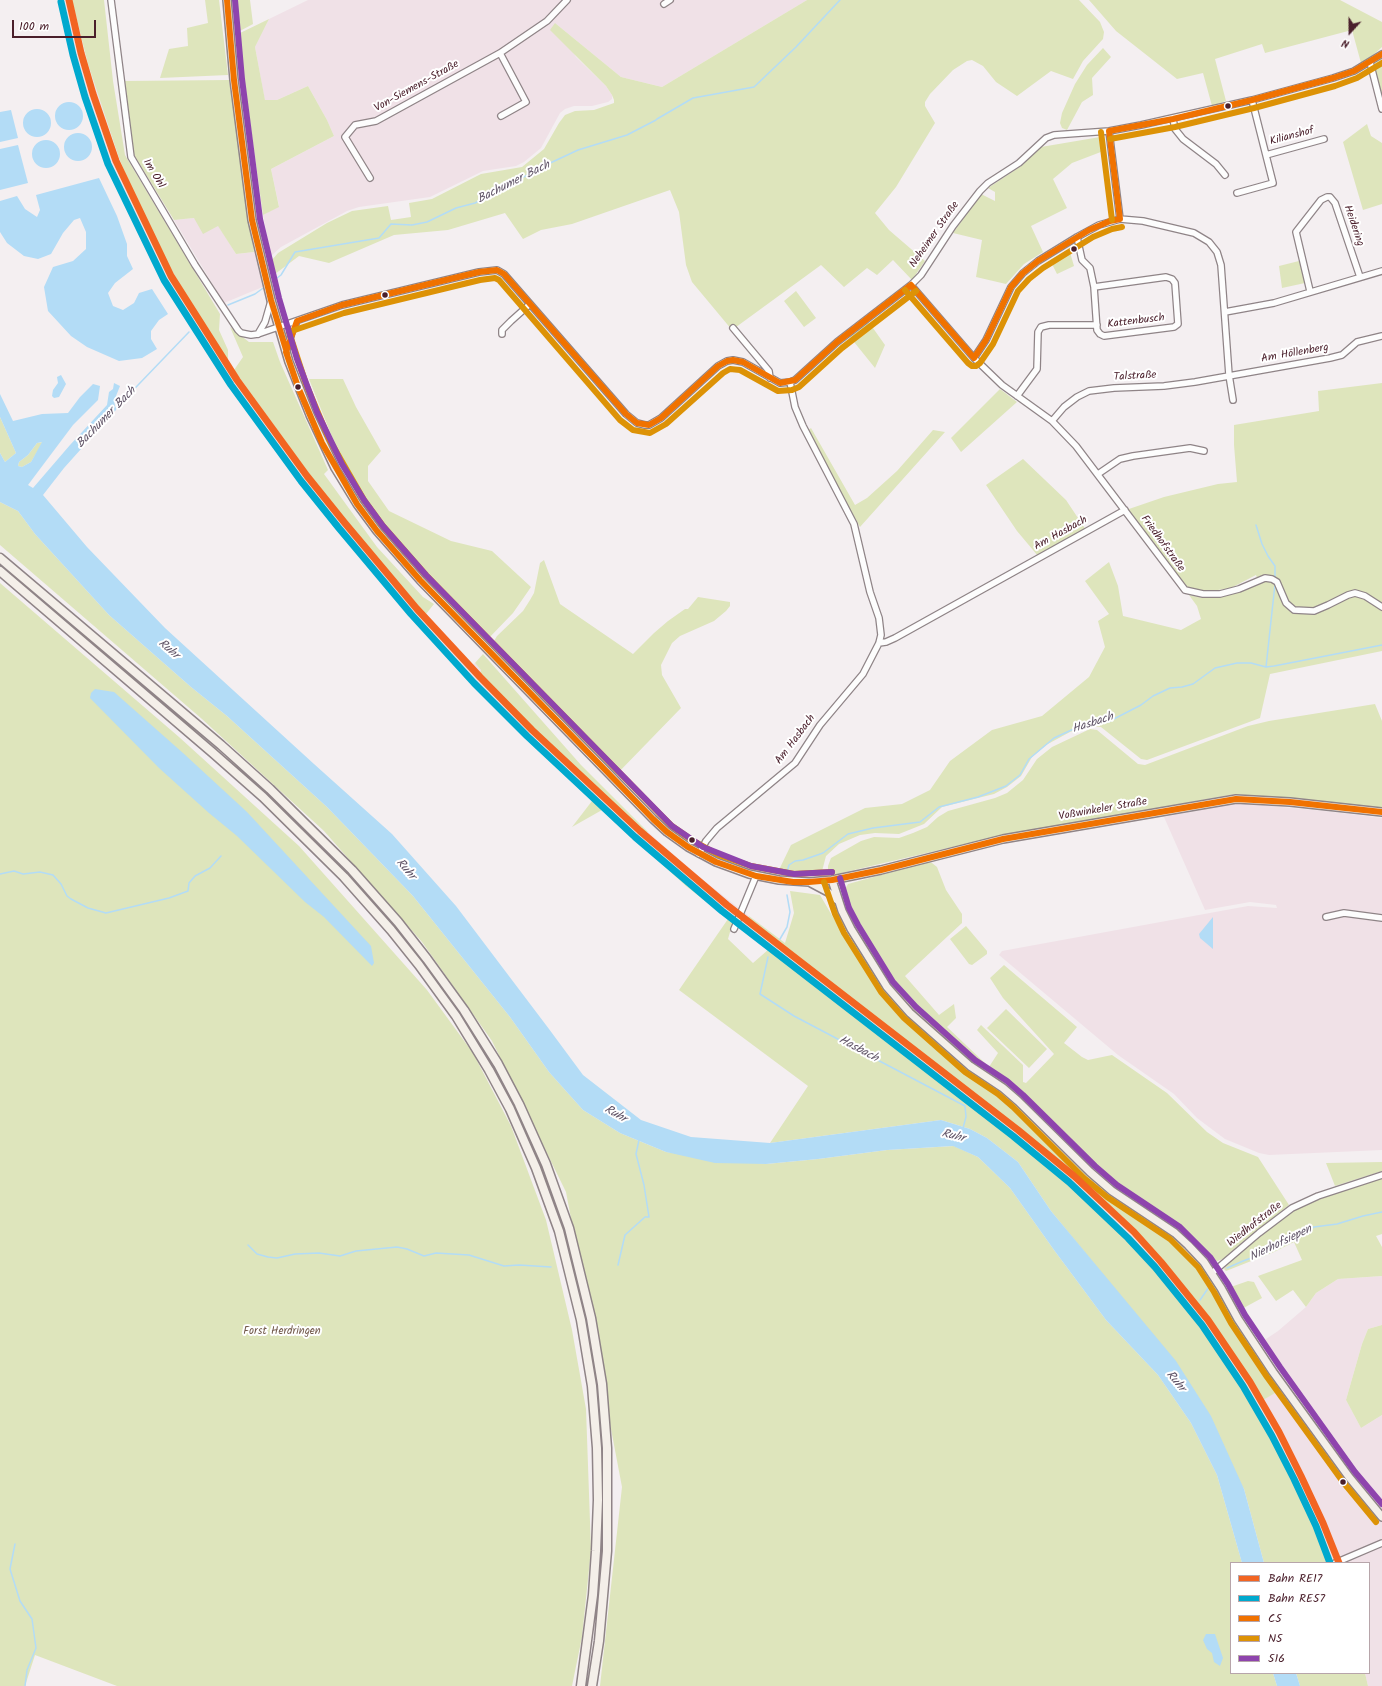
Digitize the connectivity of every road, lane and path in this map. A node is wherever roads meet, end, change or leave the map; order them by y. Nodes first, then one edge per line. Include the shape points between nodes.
1 (111, 0) edge
2 (227, 0) edge
3 (567, 0) edge
4 (670, 0) edge
5 (664, 4) dead end
6 (500, 53) junction
7 (1382, 54) edge
8 (1370, 62) junction
9 (1252, 100) junction
10 (1382, 109) edge
11 (501, 116) dead end
12 (1173, 119) junction
13 (1109, 131) junction
14 (1324, 139) dead end
15 (1266, 155) junction
16 (1224, 175) dead end
17 (370, 178) dead end
18 (1238, 193) dead end
19 (1120, 219) junction
20 (1077, 237) junction
21 (1382, 272) edge
22 (1360, 277) junction
23 (911, 285) junction
24 (1094, 287) junction
25 (1310, 291) junction
26 (271, 300) junction
27 (530, 304) junction
28 (1225, 312) junction
29 (297, 320) junction
30 (1097, 325) junction
31 (278, 327) junction
32 (733, 328) dead end
33 (258, 334) junction
34 (502, 334) dead end
35 (1382, 336) edge
36 (286, 352) junction
37 (974, 358) junction
38 (1229, 375) junction
39 (770, 378) junction
40 (790, 382) junction
41 (1017, 396) junction
42 (1233, 400) dead end
43 (1052, 421) junction
44 (1204, 451) dead end
45 (1098, 474) junction
46 (1125, 510) junction
47 (0, 558) edge
48 (0, 571) edge
49 (1382, 607) edge
50 (880, 643) junction
51 (1382, 812) edge
52 (699, 854) junction
53 (756, 876) junction
54 (832, 880) junction
55 (809, 882) junction
56 (837, 900) junction
57 (1326, 918) dead end
58 (1382, 918) edge
59 (734, 929) dead end
60 (1382, 1175) edge
61 (1212, 1273) junction
62 (1382, 1517) edge
63 (1382, 1543) edge
64 (1337, 1562) edge
65 (581, 1686) edge
66 (592, 1686) edge

1 - 33 street, Im Ohl via 131,157 228,316 241,333
2 - 26 main road, Voßwinkeler Straße via 252,220
3 - 6 street, Von-Siemens-Straße via 547,21
4 - 5 street
6 - 11 street via 526,102
6 - 17 street, Von-Siemens-Straße via 376,121 355,125 345,136
7 - 8 street, Neheimer Straße
8 - 9 street, Neheimer Straße via 1333,78
8 - 10 street
9 - 12 street, Neheimer Straße
9 - 15 street, Kilianshof
12 - 13 street, Neheimer Straße
12 - 16 street via 1183,139 1216,164
13 - 19 street
13 - 23 street, Neheimer Straße via 1054,135 1043,139 1020,163 988,183 953,226 921,275
14 - 15 street, Kilianshof
15 - 18 street, Kilianshof via 1272,183
19 - 20 street via 1099,225
19 - 28 street via 1180,229 1209,242 1217,252 1221,265
20 - 24 street, Kattenbusch via 1082,260 1090,268
20 - 37 street via 1038,261 1019,277
21 - 22 street
22 - 25 street
22 - 25 street, Heidering via 1335,203 1327,197 1321,200 1296,232
23 - 37 street, Friedhofstraße
23 - 40 street, Neheimer Straße via 837,342 802,375
24 - 30 street, Kattenbusch
24 - 30 street, Kattenbusch via 1172,279 1175,283 1178,318 1178,324 1174,327 1104,336 1098,333
25 - 28 street via 1274,302
26 - 31 main road, Voßwinkeler Straße
26 - 33 street via 268,314
27 - 29 street via 504,274 495,270 342,305
27 - 34 street via 511,320 502,330
27 - 39 street via 626,414 641,424 649,425 661,418 727,361 743,362
28 - 38 street
29 - 31 street
29 - 36 street
30 - 41 street, Kattenbusch via 1041,327 1038,332 1037,368
31 - 33 street
31 - 36 main road, Voßwinkeler Straße
32 - 39 street via 769,372
35 - 38 street, Am Höllenberg via 1357,342 1342,355
36 - 52 main road, Voßwinkeler Straße via 322,443 357,504 377,531 420,580 649,815 667,832
37 - 41 street, Friedhofstraße
38 - 42 street
38 - 43 street, Talstraße via 1164,386 1089,391 1077,397
39 - 40 street via 780,383
40 - 50 street via 803,426 854,524 881,628
41 - 43 street, Friedhofstraße
43 - 45 street, Friedhofstraße
44 - 45 street via 1190,448 1133,456 1120,460
45 - 46 street, Friedhofstraße
46 - 49 street, Friedhofstraße via 1182,587 1189,592 1208,595 1227,592 1265,578 1277,582 1286,603 1298,610 1320,609 1352,594 1361,595
46 - 50 street, Am Hasbach via 896,638
47 - 66 highway via 221,745 352,870 427,959 464,1010 498,1064 546,1164 569,1228 592,1318 602,1384 608,1448 607,1551
48 - 65 highway via 263,797 344,877 391,930 456,1016 510,1110 536,1168 559,1231 582,1320 592,1386 598,1500 593,1595
50 - 52 street, Am Hasbach via 863,674 820,725 794,763 717,828
51 - 54 main road, Voßwinkeler Straße via 1236,799 1003,839
52 - 53 main road, Voßwinkeler Straße
53 - 55 main road, Voßwinkeler Straße
53 - 59 street
54 - 55 main road, Voßwinkeler Straße
54 - 56 main road
55 - 56 main road
56 - 61 main road via 879,975 910,1013 970,1066 1018,1101 1095,1177 1181,1238
57 - 58 street via 1344,913
60 - 61 street, Wiedhofstraße via 1318,1196 1292,1208
61 - 62 main road via 1273,1372 1349,1477
63 - 64 street

